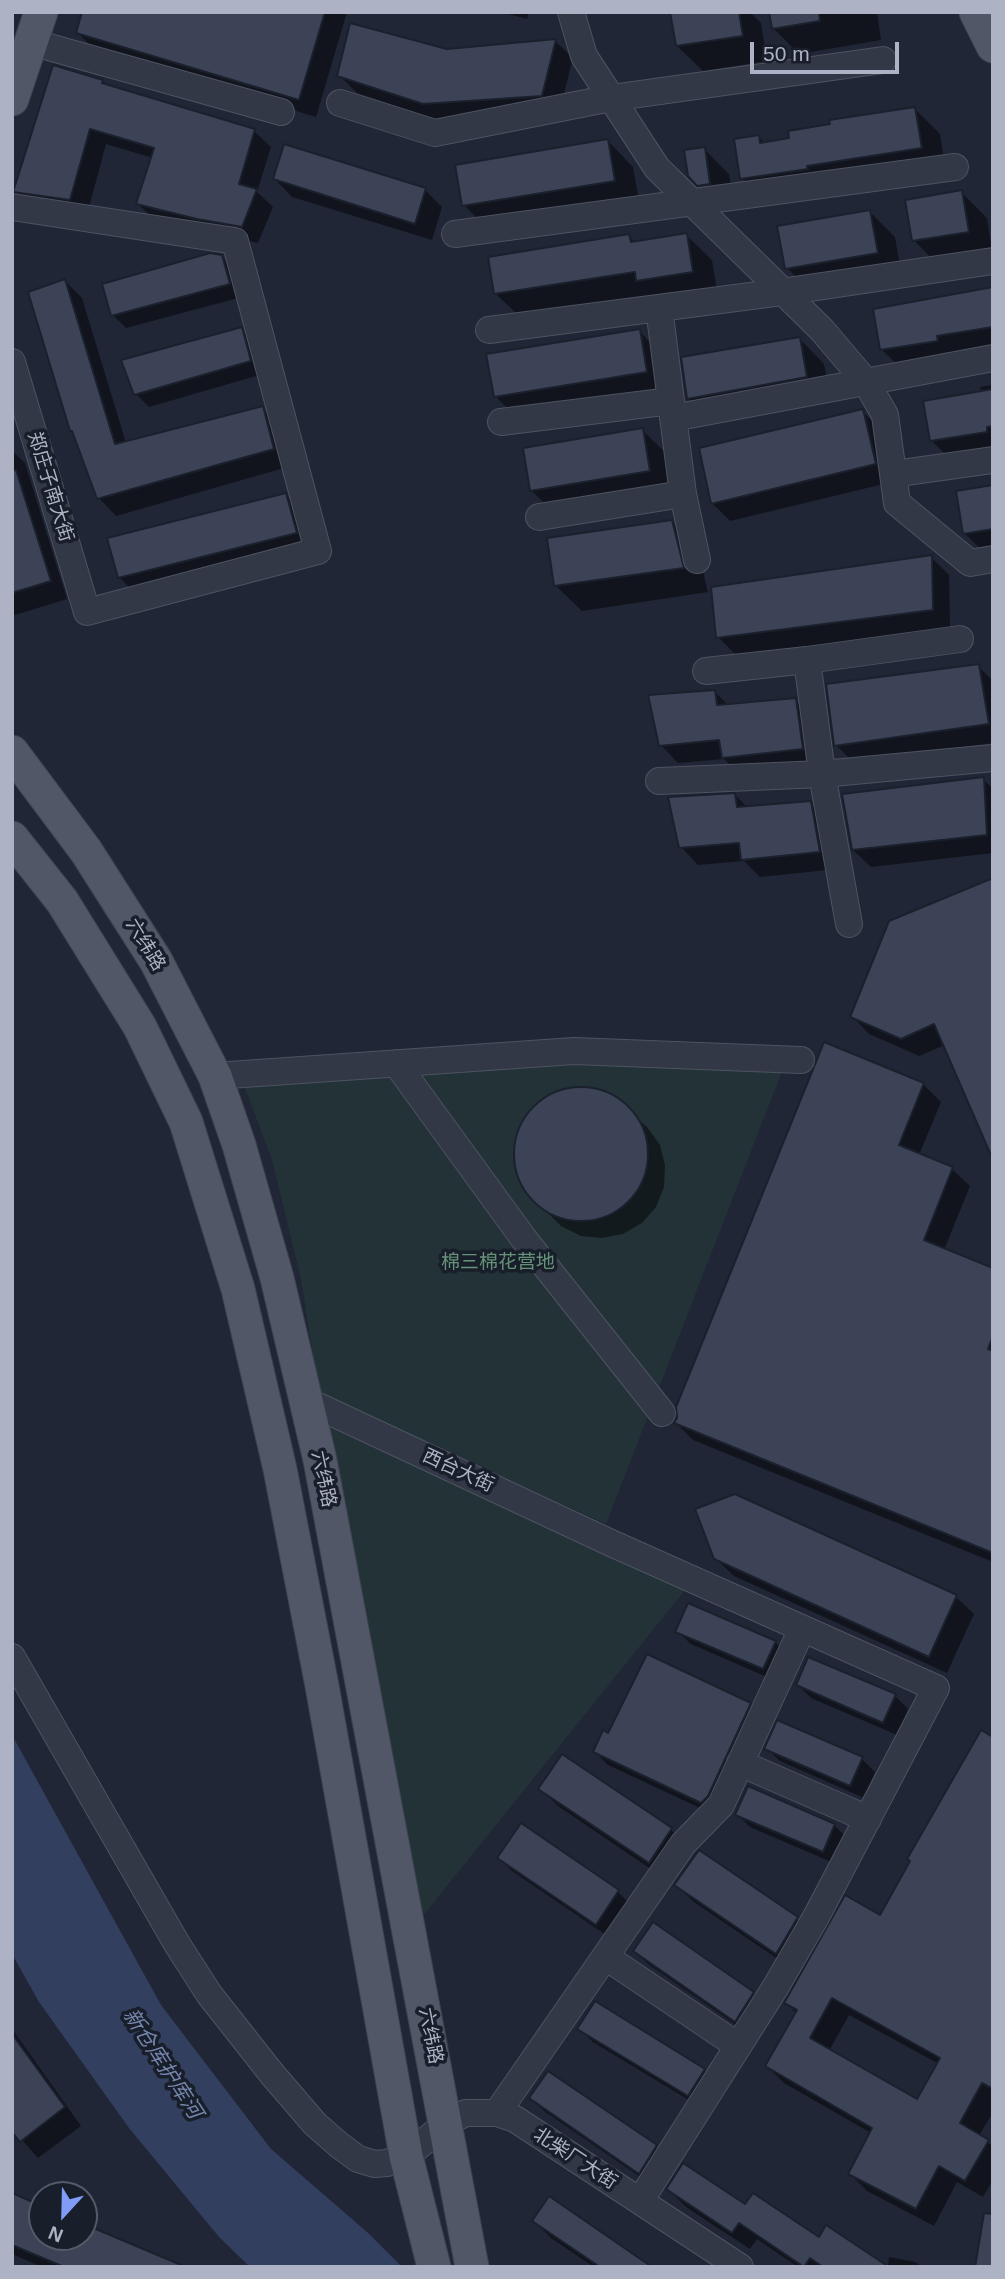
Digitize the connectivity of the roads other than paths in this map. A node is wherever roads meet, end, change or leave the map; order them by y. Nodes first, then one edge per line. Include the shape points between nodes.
1 (571, 12) edge
2 (976, 12) edge
3 (36, 27) edge
4 (993, 46) edge
5 (883, 60) dead end
6 (611, 98) junction
7 (12, 99) edge
8 (340, 103) dead end
9 (281, 112) dead end
10 (955, 167) dead end
11 (691, 202) junction
12 (12, 207) edge
13 (455, 234) dead end
14 (993, 261) edge
15 (782, 292) junction
16 (659, 308) junction
17 (489, 330) dead end
18 (993, 358) edge
19 (12, 362) edge
20 (866, 382) junction
21 (672, 410) junction
22 (501, 422) dead end
23 (993, 460) edge
24 (893, 474) junction
25 (683, 494) junction
26 (539, 517) dead end
27 (993, 559) edge
28 (697, 560) dead end
29 (960, 639) dead end
30 (807, 660) junction
31 (706, 671) dead end
32 (12, 752) edge
33 (993, 758) edge
34 (822, 774) junction
35 (659, 780) dead end
36 (12, 838) edge
37 (849, 924) dead end
38 (801, 1060) dead end
39 (396, 1063) junction
40 (215, 1076) junction
41 (306, 1400) junction
42 (662, 1413) dead end
43 (802, 1629) junction
44 (12, 1657) edge
45 (740, 1763) junction
46 (869, 1819) junction
47 (606, 1957) junction
48 (738, 2046) junction
49 (497, 2113) junction
50 (446, 2123) junction
51 (406, 2156) junction
52 (640, 2201) junction
53 (435, 2267) edge
54 (472, 2267) edge
55 (740, 2267) edge

1 - 6 street via 584,56
2 - 4 main road
3 - 7 main road
3 - 9 street
5 - 6 street
6 - 8 street via 435,133
6 - 11 street via 657,168
10 - 11 street
11 - 13 street
11 - 15 street
12 - 19 street, 郑庄子南大街 via 235,241 318,551 88,612
14 - 15 street
15 - 16 street
15 - 20 street
16 - 17 street
16 - 21 street
18 - 20 street
20 - 21 street
20 - 24 street via 885,415
21 - 22 street
21 - 25 street
23 - 24 street
24 - 27 street via 897,503 970,563
25 - 26 street
25 - 28 street
29 - 30 street
30 - 31 street
30 - 34 street
32 - 40 main road, 六纬路 via 86,851 156,961
33 - 34 street
34 - 35 street
34 - 37 street
36 - 51 main road via 62,901 140,1027 186,1122 238,1289 290,1523
38 - 39 street via 574,1051
39 - 40 street
39 - 42 street via 524,1239
40 - 41 main road, 六纬路 via 277,1278
41 - 43 street, 西台大街
41 - 50 main road, 六纬路
43 - 45 street
43 - 46 street, 西台大街 via 936,1688
44 - 51 street via 177,1944 239,2034 316,2124 358,2159 375,2164
45 - 46 street
45 - 47 street via 721,1805 683,1844
46 - 48 street
47 - 48 street
47 - 49 street
48 - 52 street
49 - 50 street, 北柴厂大街 via 466,2113
49 - 52 street, 北柴厂大街 via 515,2119
50 - 51 street, 北柴厂大街
50 - 54 main road, 六纬路
51 - 53 main road
52 - 55 street, 北柴厂大街

